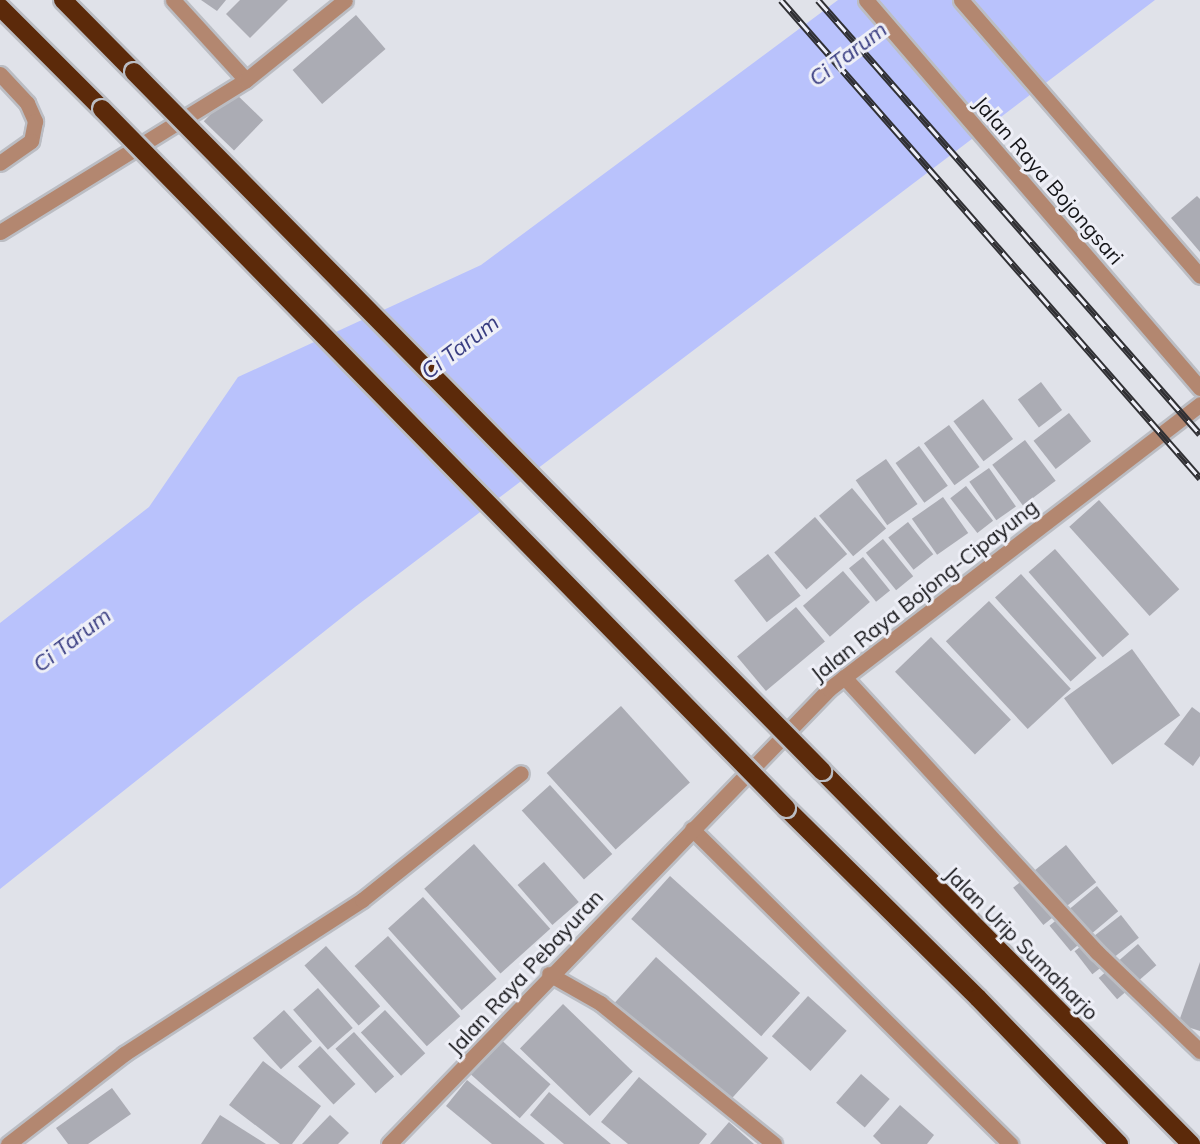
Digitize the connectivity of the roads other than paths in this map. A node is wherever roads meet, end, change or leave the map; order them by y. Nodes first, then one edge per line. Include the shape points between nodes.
1 (63, 0) edge
2 (173, 0) edge
3 (345, 0) edge
4 (866, 0) edge
5 (961, 0) edge
6 (0, 7) edge
7 (0, 75) edge
8 (246, 80) junction
9 (0, 163) edge
10 (0, 232) edge
11 (1200, 276) edge
12 (1200, 388) edge
13 (1200, 404) edge
14 (844, 678) junction
15 (521, 773) dead end
16 (692, 829) junction
17 (549, 974) junction
18 (1200, 1052) edge
19 (8, 1144) edge
20 (389, 1144) edge
21 (774, 1144) edge
22 (1010, 1144) edge
23 (1119, 1144) edge
24 (1191, 1144) edge

1 - 24 highway, Jalan Urip Sumaharjo, bridge
2 - 8 street
3 - 8 street
4 - 12 street, Jalan Raya Bojongsari
5 - 11 street
6 - 23 highway, bridge
7 - 9 street via 27,103 35,121 31,141
8 - 10 street
13 - 14 street, Jalan Raya Bojong-Cipayung
14 - 16 street, Jalan Raya Bojong-Cipayung
14 - 18 street via 1097,952
15 - 19 street via 362,900 124,1054
16 - 17 street, Jalan Raya Pebayuran
16 - 22 street
17 - 20 street, Jalan Raya Pebayuran
17 - 21 street via 600,1003

